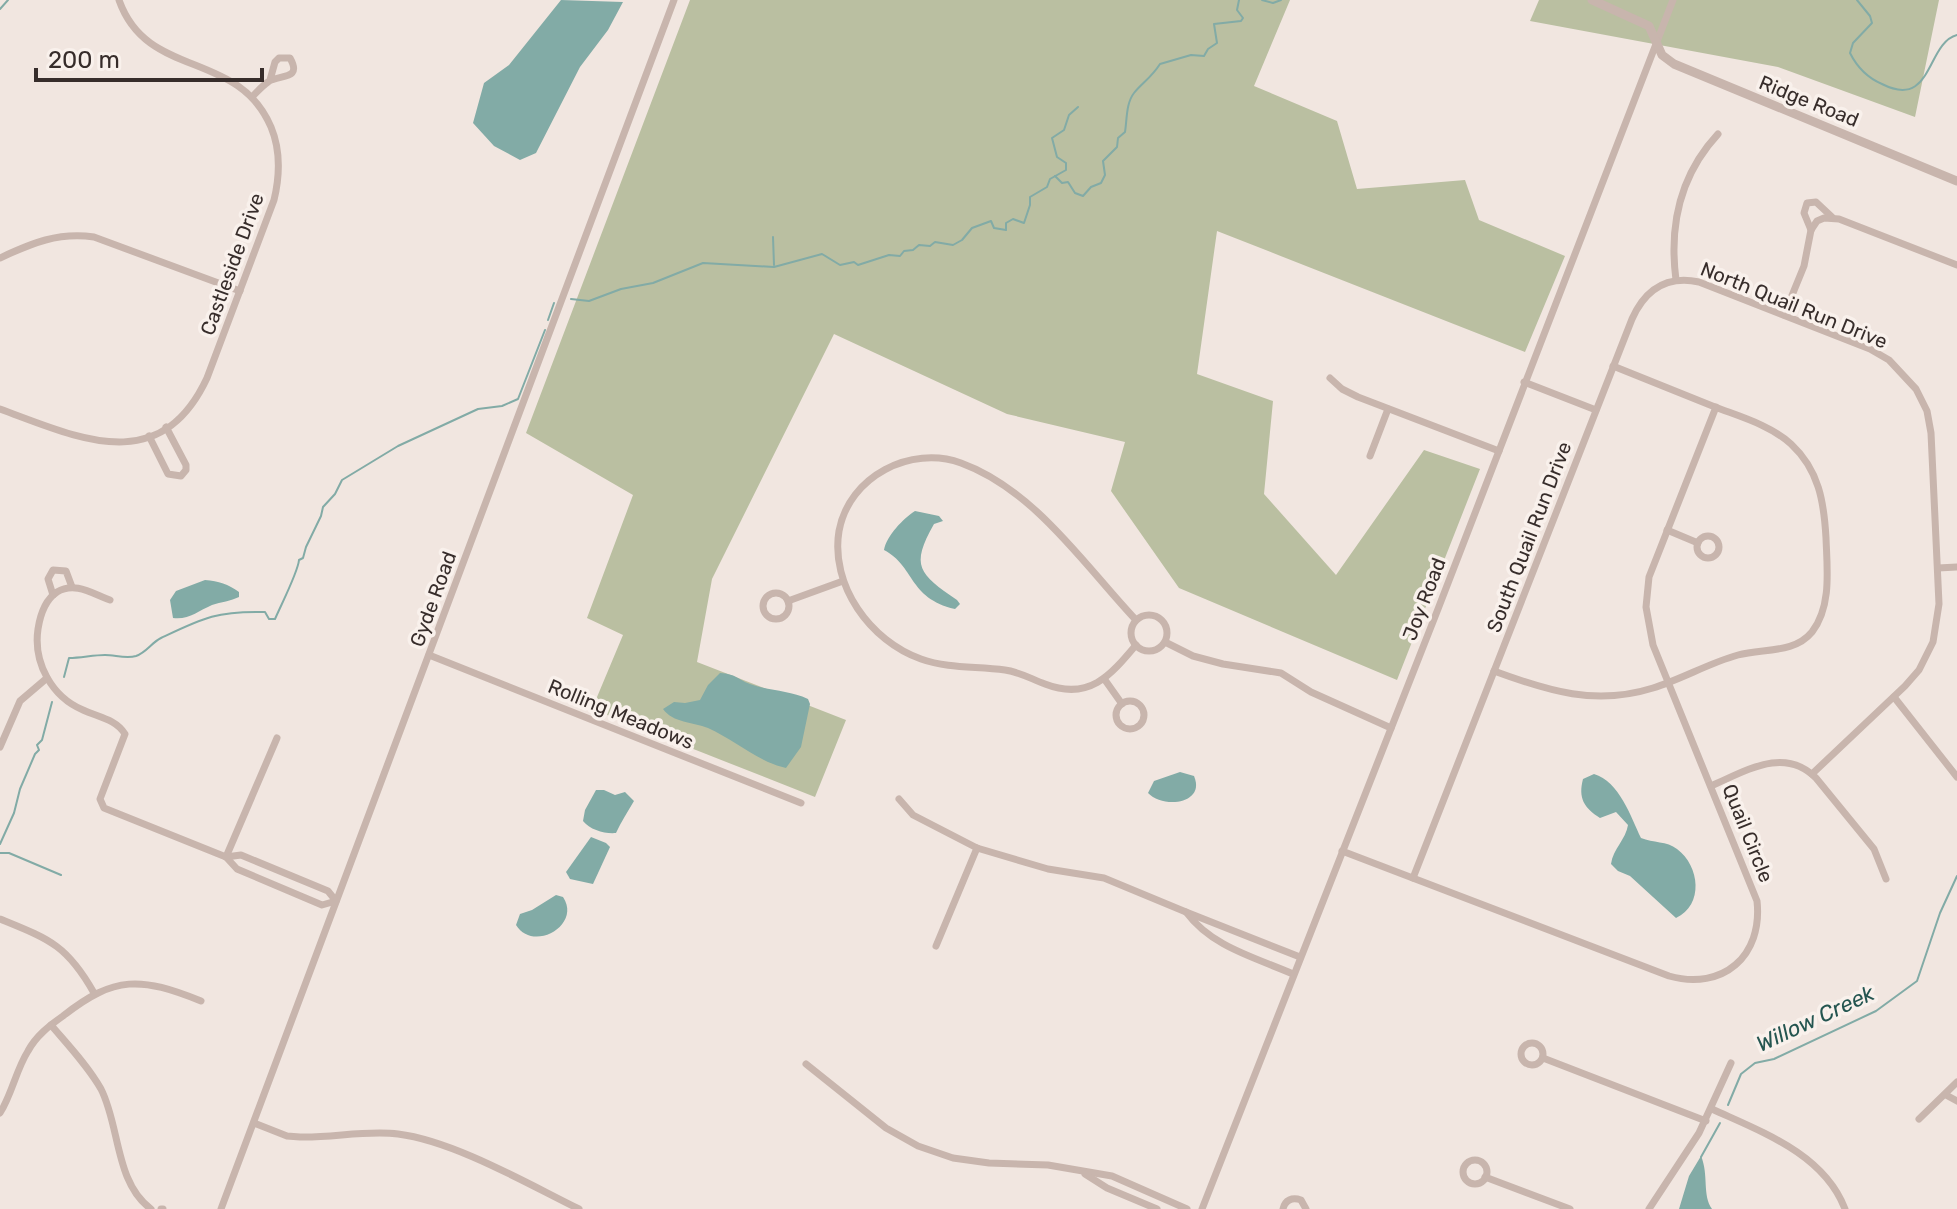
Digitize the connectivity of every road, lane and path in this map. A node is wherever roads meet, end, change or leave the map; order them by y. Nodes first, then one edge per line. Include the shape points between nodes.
1 (119, 0) edge
2 (674, 0) edge
3 (1592, 0) edge
4 (1673, 0) edge
5 (1655, 44) junction
6 (270, 80) dead end
7 (252, 97) junction
8 (1718, 134) dead end
9 (1957, 181) edge
10 (1832, 217) junction
11 (1811, 230) junction
12 (0, 258) edge
13 (1957, 265) edge
14 (1676, 280) junction
15 (240, 291) junction
16 (1784, 315) junction
17 (1613, 366) junction
18 (1330, 378) dead end
19 (1524, 382) junction
20 (1716, 407) junction
21 (0, 409) edge
22 (1388, 409) junction
23 (1596, 410) junction
24 (166, 427) junction
25 (149, 436) junction
26 (1499, 451) junction
27 (1370, 456) dead end
28 (1667, 530) junction
29 (1698, 543) dead end
30 (1957, 567) edge
31 (1938, 568) junction
32 (843, 581) junction
33 (72, 587) junction
34 (53, 595) junction
35 (110, 600) dead end
36 (788, 601) dead end
37 (1136, 620) junction
38 (1165, 642) junction
39 (1136, 645) junction
40 (429, 655) junction
41 (1494, 671) junction
42 (47, 678) junction
43 (1105, 680) junction
44 (1668, 682) junction
45 (1894, 697) junction
46 (1122, 704) dead end
47 (1391, 728) junction
48 (277, 738) dead end
49 (0, 747) edge
50 (1812, 774) junction
51 (1957, 777) edge
52 (1711, 786) junction
53 (899, 799) dead end
54 (801, 803) dead end
55 (977, 848) junction
56 (1342, 851) junction
57 (226, 857) junction
58 (1413, 878) junction
59 (1886, 879) dead end
60 (336, 901) junction
61 (1186, 912) junction
62 (0, 919) edge
63 (936, 946) dead end
64 (1300, 957) junction
65 (1293, 974) junction
66 (94, 993) junction
67 (201, 1001) dead end
68 (51, 1025) junction
69 (1543, 1058) dead end
70 (1731, 1063) dead end
71 (806, 1064) dead end
72 (1957, 1082) edge
73 (1946, 1095) junction
74 (1957, 1101) edge
75 (1712, 1109) junction
76 (0, 1113) edge
77 (1919, 1119) dead end
78 (1706, 1121) junction
79 (254, 1123) junction
80 (1083, 1172) junction
81 (1485, 1177) dead end
82 (151, 1209) edge
83 (221, 1209) edge
84 (579, 1209) edge
85 (1157, 1209) edge
86 (1187, 1209) edge
87 (1202, 1209) edge
88 (1283, 1209) edge
89 (1306, 1209) edge
90 (1570, 1209) edge
91 (1649, 1209) edge
92 (1845, 1209) edge

1 - 7 street, Castleside Drive via 132,27 154,48 222,75
2 - 40 street, Gyde Road
3 - 5 street, Ridge Road via 1649,26
4 - 5 street, Joy Road
5 - 9 street, Ridge Road via 1662,55 1690,72
5 - 19 street, Joy Road
6 - 7 street
7 - 15 street, Castleside Drive via 272,131 279,173
8 - 14 street via 1701,153 1675,222
10 - 11 street via 1817,221
10 - 11 street via 1816,202 1807,203 1804,213
10 - 13 street
11 - 16 street via 1804,266
12 - 15 street via 39,240 79,235
14 - 16 street, North Quail Run Drive via 1699,282
14 - 17 street, South Quail Run Drive via 1657,286 1641,300
15 - 24 street, Castleside Drive via 202,389
16 - 31 street, North Quail Run Drive via 1878,353 1899,367 1916,389 1931,433
17 - 20 street
17 - 23 street, South Quail Run Drive
18 - 22 street via 1342,389
19 - 23 street
19 - 26 street, Joy Road
20 - 28 street, Quail Circle
20 - 44 street via 1778,434 1810,467 1824,506 1826,593 1814,629 1798,643 1736,656
21 - 25 street, Castleside Drive via 91,441
22 - 26 street
22 - 27 street
23 - 41 street, South Quail Run Drive
24 - 25 street, Castleside Drive
24 - 25 street via 186,465 181,476 168,474
26 - 47 street, Joy Road
28 - 29 street
28 - 44 street, Quail Circle via 1649,577 1646,607 1650,637
30 - 31 street
31 - 45 street, North Quail Run Drive via 1939,614 1933,642 1919,670
32 - 36 street
32 - 37 street via 839,529 858,492 892,464 944,459 978,471 1046,519
32 - 43 street via 865,619 918,659 950,668 1004,670 1061,689 1083,689
33 - 34 street
33 - 34 street via 66,571 57,568 48,579
33 - 35 street
34 - 42 street via 37,631
37 - 38 street via 1157,616 1166,627
37 - 39 street via 1131,633
38 - 39 street via 1148,651
38 - 47 street via 1193,656 1281,673
39 - 43 street
40 - 54 street, Rolling Meadows
40 - 60 street, Gyde Road
41 - 44 street via 1586,697 1625,695
41 - 58 street, South Quail Run Drive
42 - 49 street via 20,701
42 - 57 street via 65,700 120,725 125,734 100,799 104,808
43 - 46 street
44 - 52 street, Quail Circle
45 - 50 street, North Quail Run Drive
45 - 51 street
47 - 56 street, Joy Road
48 - 57 street
50 - 52 street via 1795,763 1775,761
50 - 59 street via 1874,849
52 - 58 street, Quail Circle via 1759,913 1747,952 1713,977 1669,976
53 - 55 street via 913,815
55 - 61 street via 1048,869 1104,878
55 - 63 street
56 - 58 street, Quail Circle
56 - 64 street, Joy Road
57 - 60 street via 241,855 328,891
57 - 60 street via 237,869 322,905
60 - 79 street, Gyde Road
61 - 64 street
61 - 65 street via 1215,941
62 - 66 street via 58,946 77,964
64 - 65 street, Joy Road
65 - 87 street, Joy Road
66 - 67 street via 149,984
66 - 68 street
68 - 76 street via 27,1051
68 - 82 street via 101,1090 125,1170
69 - 78 street
70 - 75 street
71 - 80 street via 886,1128 918,1146 953,1158
72 - 73 street
73 - 74 street
73 - 77 street
75 - 78 street
75 - 92 street via 1776,1138 1805,1159 1825,1176
78 - 91 street
79 - 83 street, Gyde Road
79 - 84 street via 287,1136 413,1137 469,1156
80 - 85 street
80 - 86 street via 1112,1176
81 - 90 street
88 - 89 street via 1293,1198

